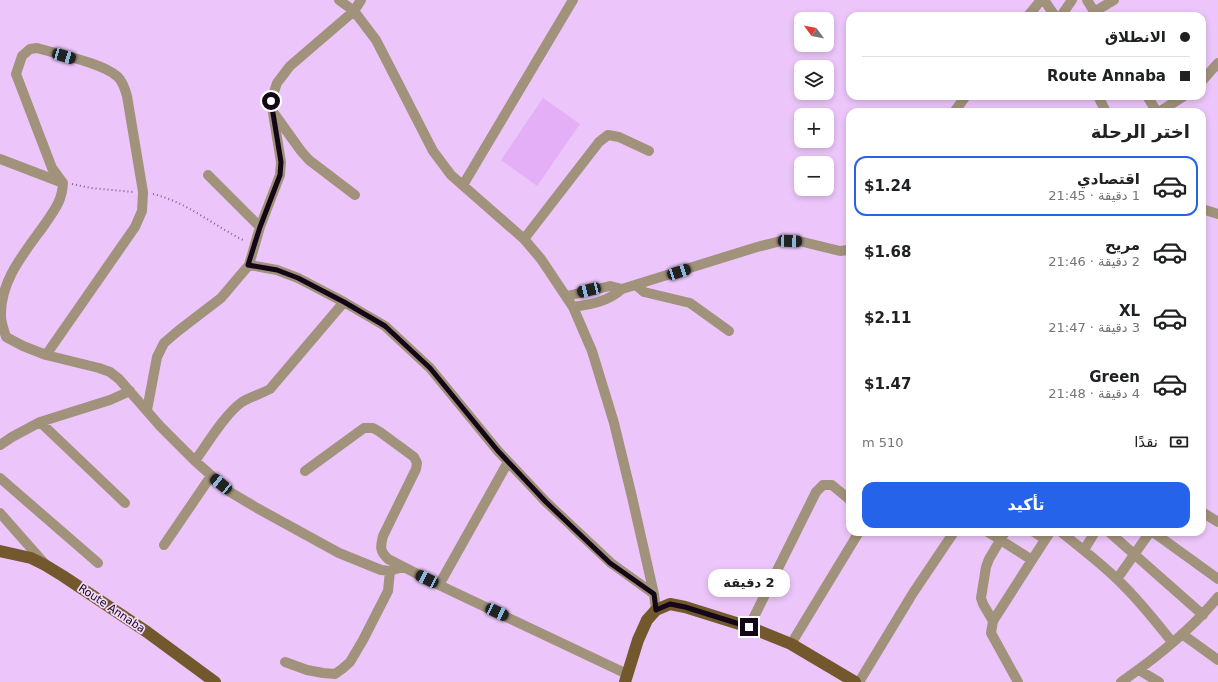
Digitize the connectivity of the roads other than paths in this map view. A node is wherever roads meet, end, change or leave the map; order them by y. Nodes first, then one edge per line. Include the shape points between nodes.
1 (339, 0) edge
2 (361, 0) edge
3 (573, 0) edge
4 (1040, 0) edge
5 (1044, 0) edge
6 (1072, 0) edge
7 (1087, 0) edge
8 (1114, 0) edge
9 (354, 11) junction
10 (1031, 12) edge
11 (1052, 12) edge
12 (1064, 12) edge
13 (1094, 12) edge
14 (1098, 12) edge
15 (1218, 63) edge
16 (1206, 76) edge
17 (1178, 100) edge
18 (1164, 108) edge
19 (272, 111) junction
20 (649, 151) dead end
21 (0, 159) edge
22 (208, 175) dead end
23 (63, 183) junction
24 (463, 186) junction
25 (355, 195) dead end
26 (1206, 210) edge
27 (1218, 214) edge
28 (260, 227) junction
29 (524, 239) junction
30 (846, 250) edge
31 (248, 265) junction
32 (636, 285) junction
33 (622, 289) junction
34 (567, 296) junction
35 (344, 302) junction
36 (573, 307) junction
37 (729, 331) dead end
38 (3, 335) edge
39 (46, 355) junction
40 (130, 391) junction
41 (147, 410) junction
42 (40, 422) junction
43 (0, 445) edge
44 (194, 461) junction
45 (508, 462) junction
46 (305, 471) dead end
47 (211, 476) junction
48 (0, 478) edge
49 (846, 497) edge
50 (125, 503) dead end
51 (0, 513) edge
52 (1206, 514) edge
53 (1218, 522) edge
54 (857, 536) edge
55 (951, 536) edge
56 (1003, 536) edge
57 (1047, 536) edge
58 (1066, 536) edge
59 (1093, 536) edge
60 (1114, 536) edge
61 (1148, 536) edge
62 (1157, 536) edge
63 (164, 545) dead end
64 (1084, 550) junction
65 (0, 551) edge
66 (1135, 554) junction
67 (1032, 560) junction
68 (98, 563) dead end
69 (402, 566) junction
70 (48, 567) junction
71 (390, 571) junction
72 (1117, 579) junction
73 (1218, 579) edge
74 (439, 585) junction
75 (654, 594) junction
76 (1218, 597) edge
77 (656, 610) junction
78 (1203, 615) junction
79 (992, 621) junction
80 (749, 627) junction
81 (1182, 634) junction
82 (1172, 642) junction
83 (791, 644) junction
84 (1218, 660) edge
85 (285, 662) dead end
86 (1139, 670) junction
87 (626, 678) edge
88 (215, 682) edge
89 (855, 682) edge
90 (1018, 682) edge
91 (1121, 682) edge
92 (1159, 682) edge

1 - 9 street
2 - 9 street
3 - 24 street
4 - 10 street
5 - 11 street
6 - 12 street
7 - 13 street
8 - 14 street
9 - 19 street via 290,66 277,83 271,101
9 - 24 street via 376,40 433,151
15 - 16 street
17 - 18 street
19 - 25 street via 300,151
19 - 28 street via 281,162 280,175
20 - 29 street via 608,135 599,142
21 - 23 street
22 - 28 street
23 - 38 street via 62,195 56,207 12,271 4,288 1,303
23 - 39 street via 52,168 16,74 22,56 30,49 37,48 105,68 118,77 127,96 143,192 142,211 135,227
24 - 29 street
26 - 27 street
28 - 31 street
29 - 34 street
30 - 32 street via 799,241 781,241
31 - 35 street via 277,270 298,278
31 - 41 street via 222,298 164,343 157,357
32 - 33 street
32 - 37 street via 644,292 690,303
33 - 34 street via 610,286
33 - 36 street via 602,302
34 - 36 street
35 - 44 street via 270,389 232,410
35 - 45 street via 385,326 430,368
36 - 75 street via 592,351 614,424
38 - 39 street
39 - 40 street via 110,372
40 - 41 street
40 - 42 street
41 - 44 street
42 - 43 street
42 - 50 street
44 - 47 street
45 - 74 street
45 - 75 street via 610,563
46 - 69 street via 364,428 373,428 380,432 414,457 416,469 380,547 388,559
47 - 63 street
47 - 71 street via 237,496 339,554
48 - 68 street
49 - 80 street via 832,485 824,485 816,492
51 - 70 street
52 - 53 street
54 - 83 street
55 - 89 street
56 - 67 street
56 - 79 street via 989,559 981,598
57 - 67 street
58 - 64 street
59 - 64 street
60 - 66 street
61 - 66 street
62 - 73 street
64 - 72 street
65 - 70 main road, Route Annaba via 31,558
66 - 72 street
66 - 78 street
67 - 79 street
69 - 71 street
69 - 74 street
70 - 88 main road, Route Annaba via 147,632
71 - 85 street via 388,591 363,640 342,670 335,674 323,673
72 - 82 street
74 - 87 street
75 - 77 street
76 - 78 street
77 - 80 main road via 670,604 678,605
77 - 87 main road via 647,620 638,640
78 - 81 street
79 - 90 street via 991,633
80 - 83 main road
81 - 82 street
81 - 84 street
82 - 86 street
83 - 89 main road
86 - 91 street
86 - 92 street

